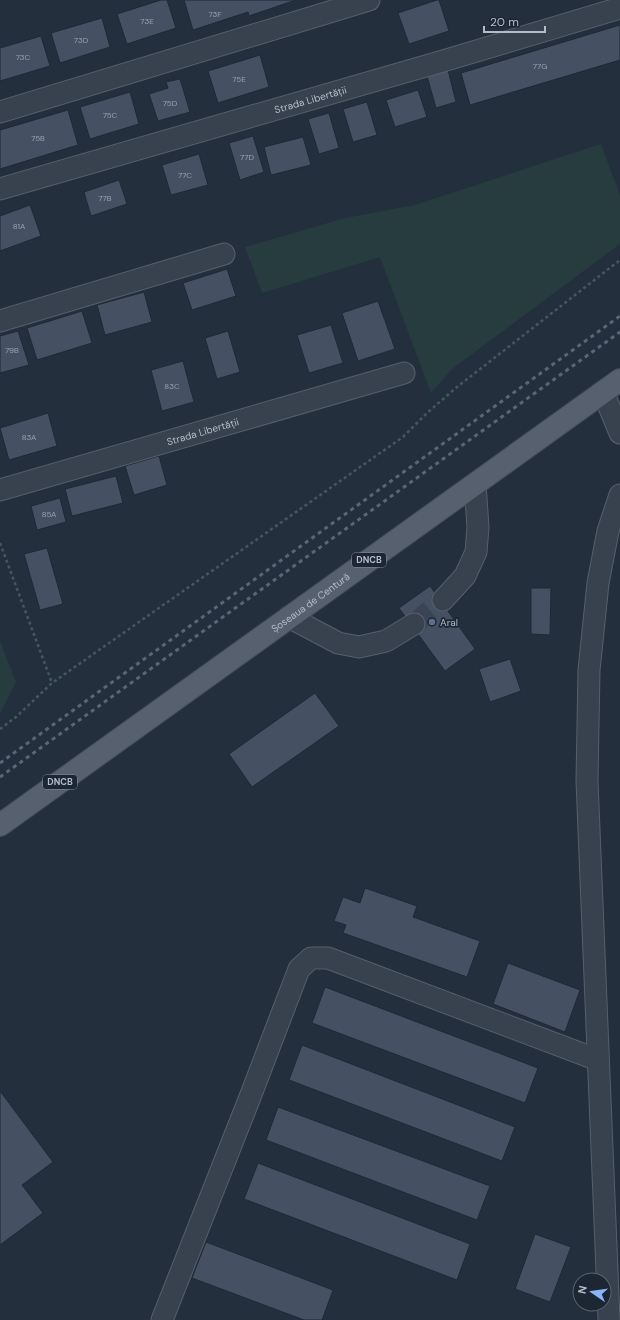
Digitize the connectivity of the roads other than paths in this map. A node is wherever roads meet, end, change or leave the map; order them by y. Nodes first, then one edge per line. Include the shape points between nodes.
1 (368, 0) edge
2 (620, 8) edge
3 (0, 112) edge
4 (0, 189) edge
5 (224, 254) dead end
6 (0, 321) edge
7 (404, 373) dead end
8 (612, 386) edge
9 (620, 433) edge
10 (475, 484) junction
11 (0, 490) edge
12 (620, 495) edge
13 (443, 600) tunnel mouth
14 (289, 617) junction
15 (414, 624) tunnel mouth
16 (0, 825) edge
17 (598, 1060) junction
18 (162, 1320) edge
19 (610, 1320) edge

1 - 3 street
2 - 4 street, Strada Libertății
5 - 6 street
7 - 11 street, Strada Libertății
8 - 9 street
8 - 10 main road, Șoseaua de Centură / DNCB
10 - 13 street via 478,527 476,552 465,576
10 - 14 main road, Șoseaua de Centură / DNCB
12 - 17 street via 608,531 600,576 589,670 587,780
14 - 15 street via 338,643 359,648 386,640
14 - 16 main road, Șoseaua de Centură / DNCB
17 - 18 street via 328,958 311,958 299,969
17 - 19 street

